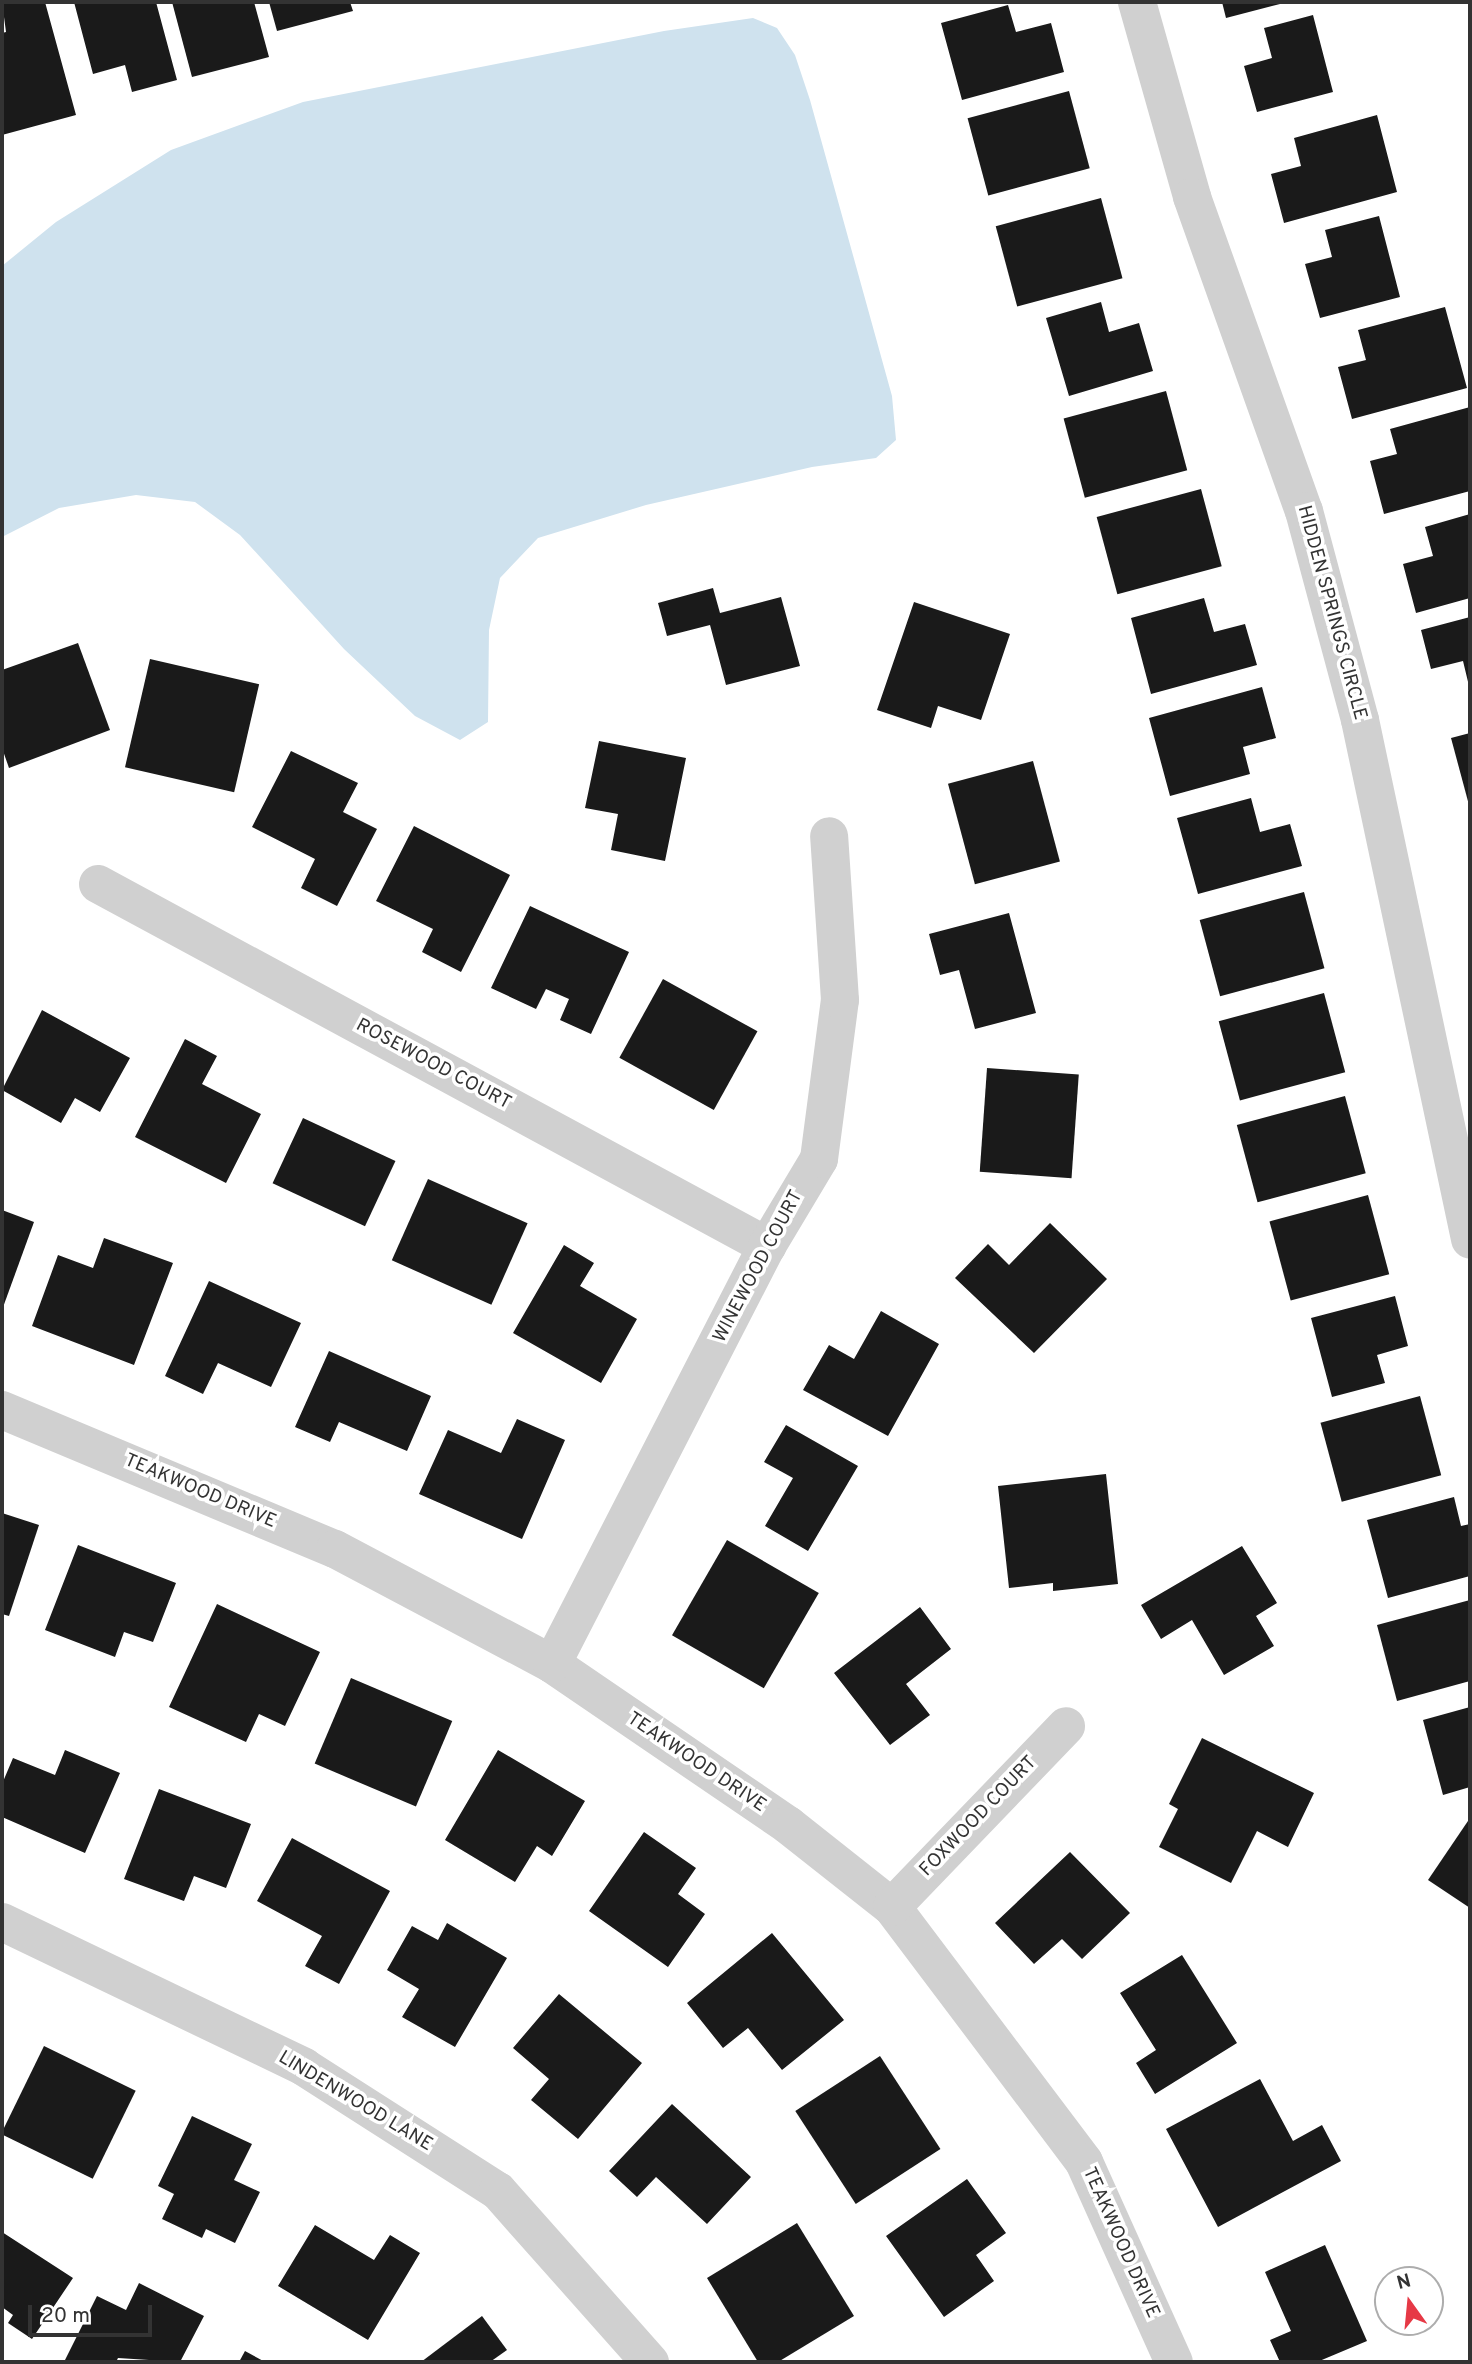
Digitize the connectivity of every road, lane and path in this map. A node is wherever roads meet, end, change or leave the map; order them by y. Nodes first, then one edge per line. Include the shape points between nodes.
1 (1137, 2) edge
2 (829, 836) dead end
3 (98, 884) dead end
4 (1470, 1239) edge
5 (767, 1246) junction
6 (2, 1410) edge
7 (552, 1664) junction
8 (1066, 1726) dead end
9 (892, 1907) junction
10 (2, 1922) edge
11 (650, 2362) edge
12 (1172, 2362) edge

1 - 4 street, HIDDEN SPRINGS CIRCLE via 1192,197 1304,511 1360,720
2 - 5 street, WINEWOOD COURT via 840,1000 819,1158
3 - 5 street, ROSEWOOD COURT
5 - 7 street, WINEWOOD COURT
6 - 7 street, TEAKWOOD DRIVE via 335,1549
7 - 9 street, TEAKWOOD DRIVE via 788,1825
8 - 9 street, FOXWOOD COURT
9 - 12 street, TEAKWOOD DRIVE via 1084,2162
10 - 11 street, LINDENWOOD LANE via 304,2067 498,2191

